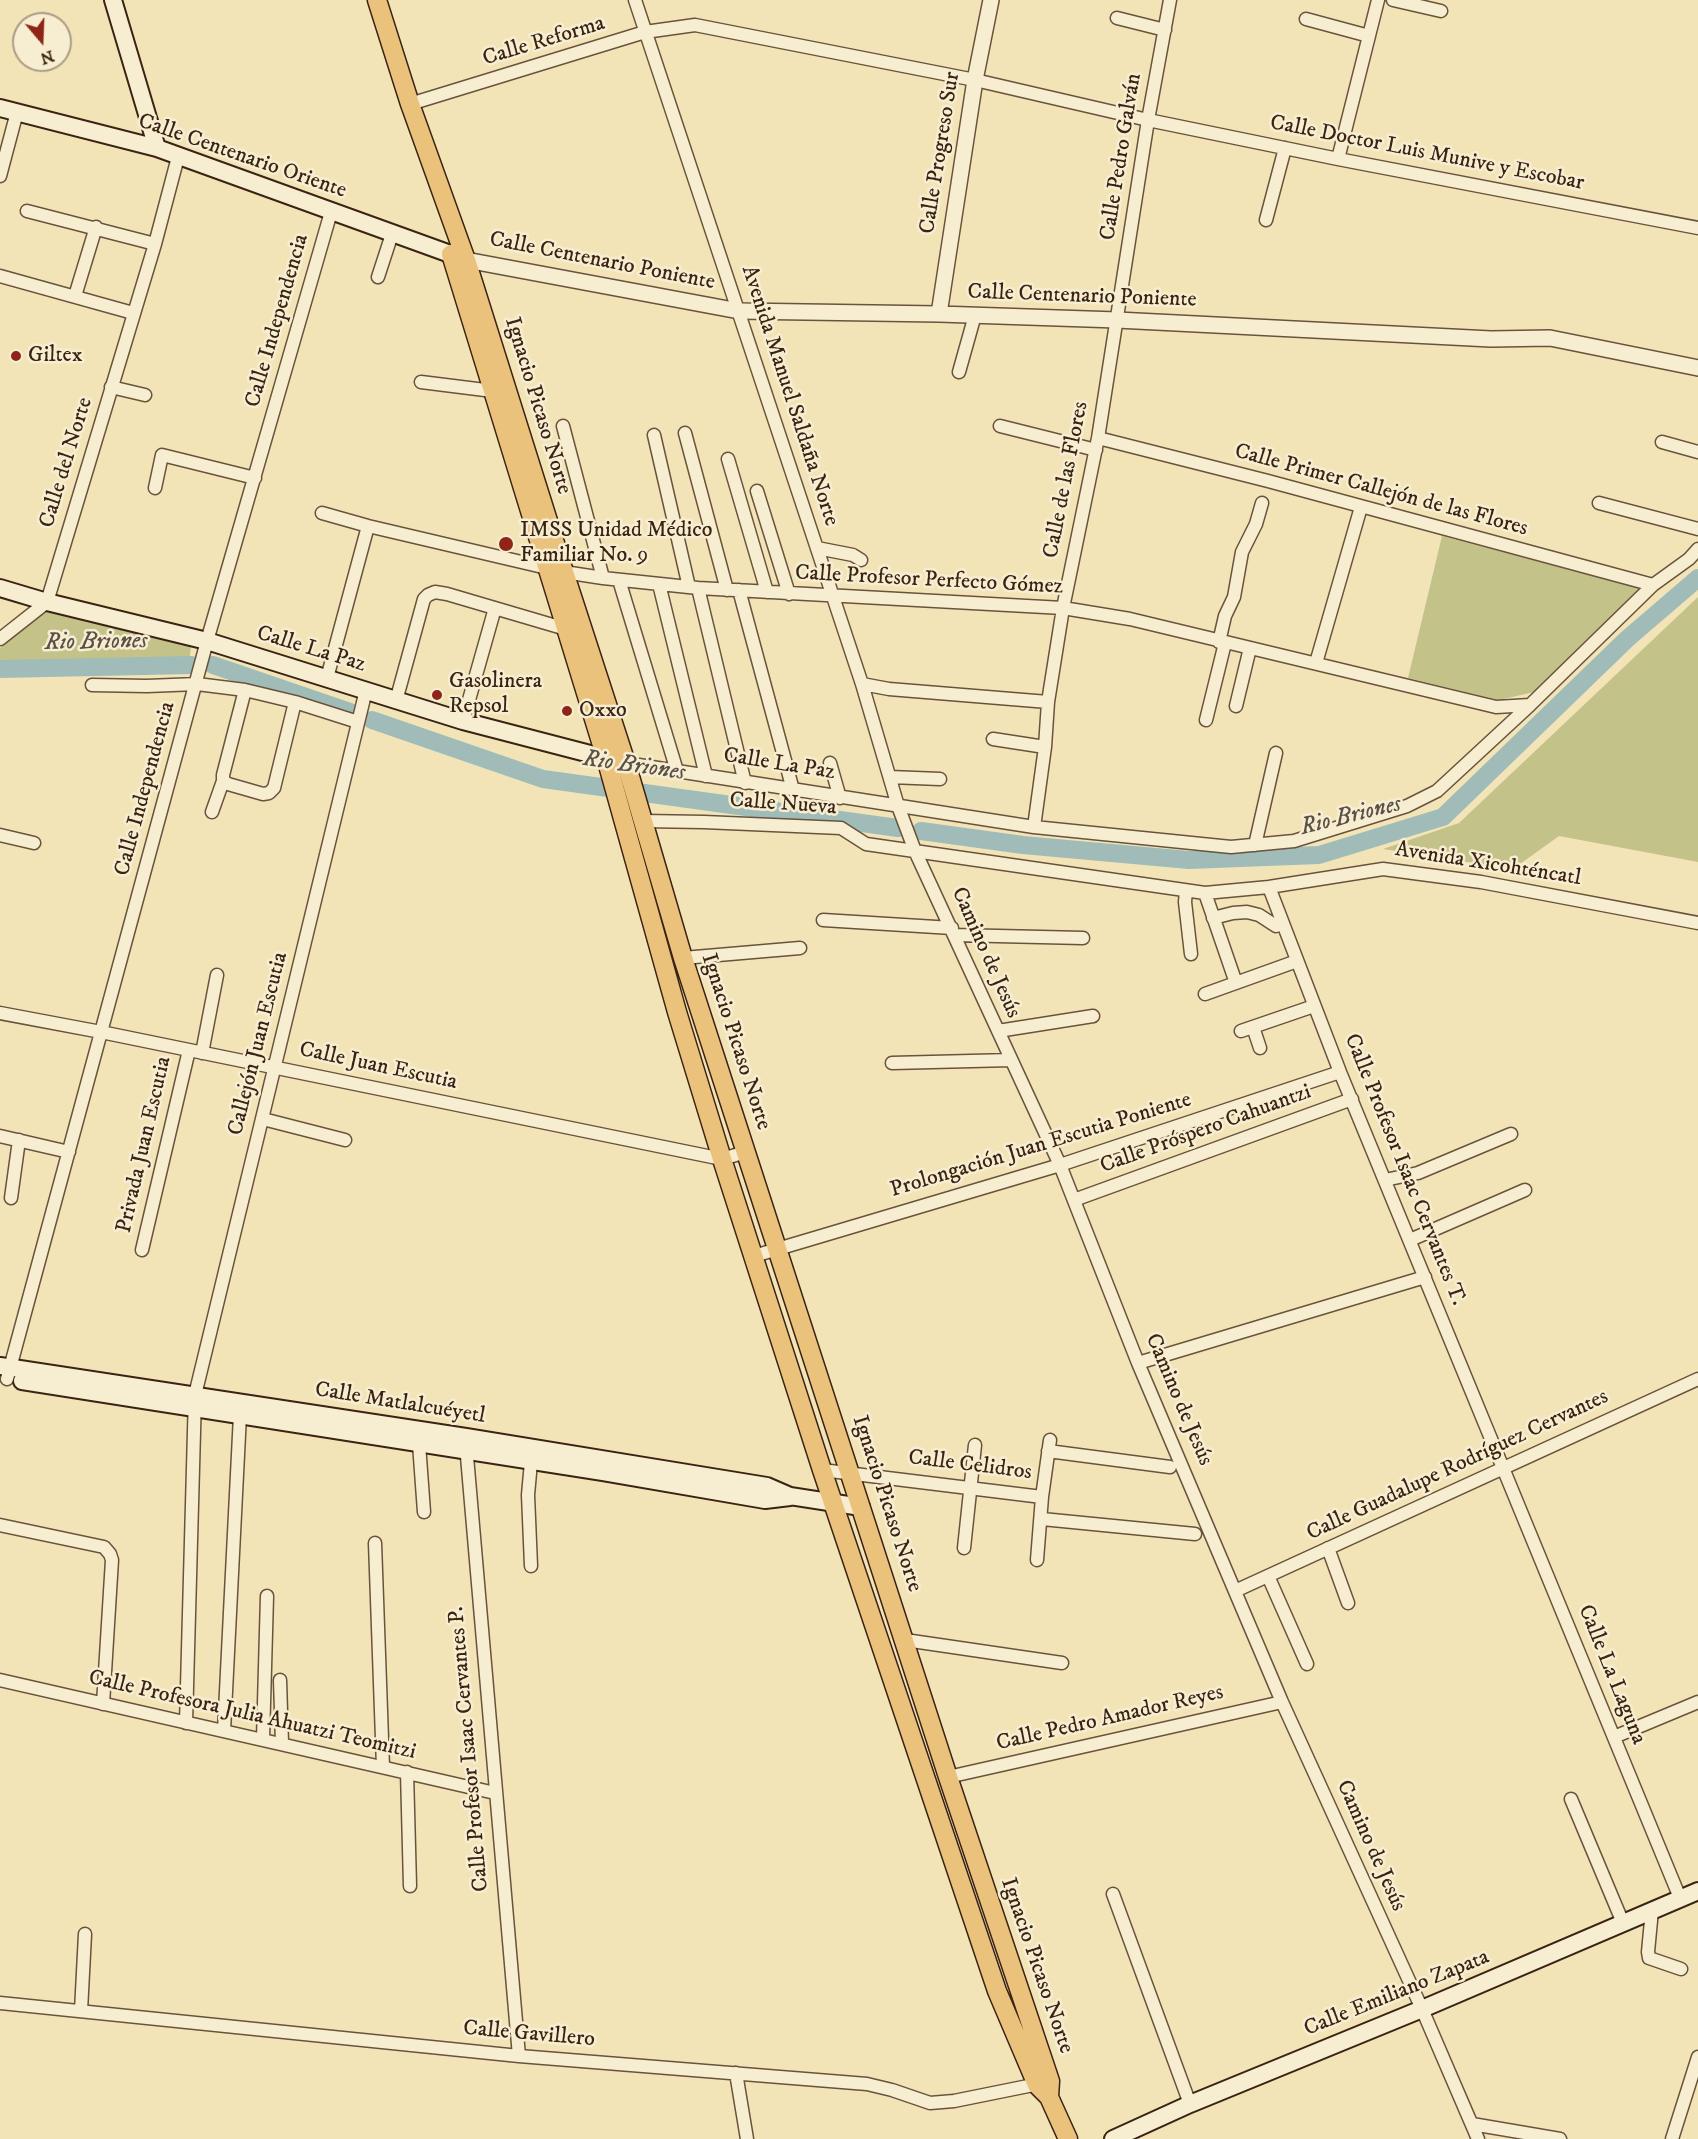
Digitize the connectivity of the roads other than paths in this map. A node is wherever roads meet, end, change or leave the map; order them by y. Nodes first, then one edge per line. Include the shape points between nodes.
1 (113, 0) edge
2 (377, 0) edge
3 (635, 0) edge
4 (991, 0) edge
5 (1170, 0) edge
6 (1378, 0) edge
7 (1393, 0) edge
8 (1441, 11) dead end
9 (1117, 18) dead end
10 (1306, 19) dead end
11 (1165, 30) junction
12 (645, 32) junction
13 (1370, 36) junction
14 (975, 80) junction
15 (410, 105) junction
16 (0, 108) edge
17 (17, 112) junction
18 (1148, 120) junction
19 (157, 148) junction
20 (1284, 148) junction
21 (178, 157) junction
22 (1338, 159) junction
23 (0, 176) edge
24 (27, 211) dead end
25 (331, 212) junction
26 (1266, 220) dead end
27 (96, 227) junction
28 (1698, 228) edge
29 (393, 234) junction
30 (155, 244) junction
31 (459, 257) junction
32 (0, 276) edge
33 (378, 277) dead end
34 (75, 296) junction
35 (739, 311) junction
36 (133, 313) junction
37 (939, 314) junction
38 (975, 315) junction
39 (1117, 320) junction
40 (1698, 368) edge
41 (959, 372) dead end
42 (421, 382) dead end
43 (111, 387) junction
44 (493, 391) junction
45 (145, 396) dead end
46 (562, 426) dead end
47 (1000, 426) dead end
48 (685, 433) dead end
49 (654, 435) dead end
50 (1662, 442) dead end
51 (1097, 444) junction
52 (1698, 452) edge
53 (728, 459) dead end
54 (255, 478) junction
55 (155, 488) dead end
56 (757, 491) dead end
57 (1262, 502) dead end
58 (1599, 503) dead end
59 (1361, 507) junction
60 (322, 513) dead end
61 (368, 526) junction
62 (1698, 529) edge
63 (817, 548) junction
64 (1698, 549) edge
65 (861, 560) dead end
66 (556, 570) junction
67 (603, 578) junction
68 (619, 580) junction
69 (659, 584) junction
70 (1653, 585) junction
71 (694, 587) junction
72 (0, 588) edge
73 (733, 590) junction
74 (767, 592) junction
75 (789, 594) junction
76 (833, 596) junction
77 (47, 602) junction
78 (495, 608) junction
79 (1063, 608) junction
80 (566, 629) junction
81 (0, 639) edge
82 (207, 641) junction
83 (1222, 642) junction
84 (1250, 648) junction
85 (1316, 663) junction
86 (327, 678) junction
87 (196, 684) junction
88 (862, 684) junction
89 (92, 685) dead end
90 (245, 690) junction
91 (366, 690) junction
92 (396, 701) junction
93 (295, 702) junction
94 (1048, 702) junction
95 (1530, 705) junction
96 (1236, 706) dead end
97 (1206, 720) dead end
98 (463, 721) junction
99 (358, 722) junction
100 (993, 739) dead end
101 (1045, 747) junction
102 (1276, 753) dead end
103 (606, 758) junction
104 (626, 763) junction
105 (830, 763) dead end
106 (677, 771) junction
107 (706, 777) junction
108 (890, 777) junction
109 (940, 778) dead end
110 (224, 781) junction
111 (745, 783) junction
112 (793, 790) junction
113 (840, 798) junction
114 (898, 806) junction
115 (212, 812) dead end
116 (641, 815) junction
117 (1034, 827) junction
118 (0, 835) edge
119 (34, 843) dead end
120 (1255, 845) junction
121 (915, 851) junction
122 (1269, 887) junction
123 (1186, 891) junction
124 (1205, 893) junction
125 (1213, 918) junction
126 (823, 920) dead end
127 (1698, 923) edge
128 (1282, 924) junction
129 (953, 932) junction
130 (1083, 938) dead end
131 (800, 948) dead end
132 (1191, 954) dead end
133 (683, 958) junction
134 (1297, 961) junction
135 (217, 975) dead end
136 (1236, 983) junction
137 (1205, 994) dead end
138 (1314, 1006) junction
139 (0, 1013) edge
140 (1093, 1016) dead end
141 (1253, 1027) junction
142 (998, 1031) junction
143 (1241, 1031) dead end
144 (101, 1032) junction
145 (1260, 1048) dead end
146 (189, 1050) junction
147 (202, 1053) junction
148 (1011, 1060) junction
149 (892, 1063) dead end
150 (275, 1068) junction
151 (1340, 1072) junction
152 (1352, 1098) junction
153 (262, 1119) junction
154 (1511, 1134) dead end
155 (0, 1136) edge
156 (19, 1140) junction
157 (345, 1140) dead end
158 (69, 1152) junction
159 (746, 1152) junction
160 (722, 1159) junction
161 (1060, 1166) junction
162 (1385, 1180) junction
163 (1525, 1190) dead end
164 (11, 1198) dead end
165 (1074, 1200) junction
166 (1410, 1240) junction
167 (777, 1249) junction
168 (142, 1250) dead end
169 (754, 1256) junction
170 (1425, 1277) junction
171 (1138, 1363) junction
172 (4, 1373) edge
173 (1698, 1379) edge
174 (195, 1402) junction
175 (240, 1415) junction
176 (419, 1444) junction
177 (466, 1444) junction
178 (975, 1445) dead end
179 (531, 1462) junction
180 (1170, 1467) dead end
181 (1504, 1467) junction
182 (822, 1470) junction
183 (850, 1473) junction
184 (970, 1489) junction
185 (790, 1497) junction
186 (1042, 1497) junction
187 (833, 1503) junction
188 (861, 1507) junction
189 (424, 1512) dead end
190 (1041, 1519) junction
191 (0, 1525) edge
192 (1195, 1534) dead end
193 (375, 1544) dead end
194 (964, 1548) dead end
195 (1328, 1548) junction
196 (1037, 1560) dead end
197 (531, 1566) dead end
198 (1268, 1576) junction
199 (1235, 1591) junction
200 (267, 1596) dead end
201 (1348, 1603) dead end
202 (905, 1640) junction
203 (1062, 1663) dead end
204 (1307, 1664) dead end
205 (0, 1680) edge
206 (280, 1680) dead end
207 (1282, 1702) junction
208 (1698, 1702) edge
209 (103, 1704) junction
210 (186, 1723) junction
211 (224, 1731) junction
212 (1614, 1737) junction
213 (263, 1739) junction
214 (282, 1743) junction
215 (383, 1767) junction
216 (407, 1772) junction
217 (948, 1777) junction
218 (495, 1793) junction
219 (1571, 1799) dead end
220 (410, 1886) dead end
221 (1698, 1890) edge
222 (1113, 1894) dead end
223 (1680, 1898) junction
224 (1653, 1910) junction
225 (1623, 1923) junction
226 (85, 1934) dead end
227 (1681, 1969) dead end
228 (0, 2003) edge
229 (1422, 2009) junction
230 (81, 2011) junction
231 (519, 2056) junction
232 (1698, 2057) edge
233 (736, 2073) junction
234 (1045, 2088) junction
235 (1190, 2104) junction
236 (1472, 2124) junction
237 (747, 2139) edge
238 (1068, 2139) edge
239 (1113, 2139) edge
240 (1478, 2139) edge
241 (1560, 2139) edge
242 (1672, 2139) edge

1 - 19 main road
2 - 15 main road, Ignacio Picaso Norte
3 - 12 street, Avenida Manuel Saldaña Norte
4 - 14 street, Calle Progreso Sur
5 - 11 street, Calle Pedro Galván
6 - 13 street
7 - 8 street
9 - 11 street
10 - 13 street
11 - 18 street, Calle Pedro Galván
12 - 14 street, Calle Reforma via 695,25
12 - 15 street, Calle Reforma
12 - 35 street, Avenida Manuel Saldaña Norte
13 - 22 street
14 - 18 street, Calle Doctor Luis Munive y Escobar
14 - 37 street, Calle Progreso Sur
15 - 31 main road, Ignacio Picaso Norte
16 - 17 main road, Calle Centenario Oriente
17 - 19 main road, Calle Centenario Oriente
17 - 23 street
18 - 20 street, Calle Doctor Luis Munive y Escobar
18 - 39 street, Calle Pedro Galván
19 - 21 main road, Calle Centenario Oriente
20 - 22 street, Calle Doctor Luis Munive y Escobar
20 - 26 street
21 - 25 main road, Calle Centenario Oriente
21 - 30 street, Calle del Norte
22 - 28 street, Calle Doctor Luis Munive y Escobar
24 - 27 street
25 - 29 main road, Calle Centenario Oriente
25 - 54 street, Calle Independencia
27 - 30 street
27 - 34 street
29 - 31 main road, Calle Centenario Oriente
29 - 33 street
30 - 36 street, Calle del Norte
31 - 35 street, Calle Centenario Poniente
31 - 44 main road, Ignacio Picaso Norte
31 - 66 main road, Ignacio Picaso Norte
32 - 34 street
34 - 36 street
35 - 37 street, Calle Centenario Poniente
35 - 63 street, Avenida Manuel Saldaña Norte
36 - 43 street, Calle del Norte
37 - 38 street, Calle Centenario Poniente
38 - 39 street, Calle Centenario Poniente
38 - 41 street
39 - 40 street, Calle Centenario Poniente via 1491,339 1550,338
39 - 51 street, Calle de las Flores
42 - 44 street
43 - 45 street
43 - 77 street, Calle del Norte
44 - 66 main road, Ignacio Picaso Norte
46 - 67 street
47 - 51 street, Calle Primer Callejón de las Flores
48 - 73 street
49 - 71 street
50 - 52 street
51 - 59 street, Calle Primer Callejón de las Flores via 1268,481
51 - 79 street, Calle de las Flores
53 - 74 street
54 - 55 street via 162,455
54 - 82 street, Calle Independencia
56 - 75 street
57 - 83 street via 1242,552
58 - 62 street
59 - 70 street, Calle Primer Callejón de las Flores
59 - 85 street
60 - 61 street, Calle Profesor Perfecto Gómez
61 - 66 street, Calle Profesor Perfecto Gómez
61 - 86 street
63 - 65 street
63 - 76 street, Avenida Manuel Saldaña Norte
64 - 70 street, Calle La Paz
66 - 67 street, Calle Profesor Perfecto Gómez
66 - 80 main road, Ignacio Picaso Norte
66 - 104 main road, Ignacio Picaso Norte
67 - 68 street, Calle Profesor Perfecto Gómez
68 - 69 street, Calle Profesor Perfecto Gómez
68 - 106 street
69 - 71 street, Calle Profesor Perfecto Gómez
69 - 107 street
70 - 95 street, Calle La Paz
71 - 73 street, Calle Profesor Perfecto Gómez
71 - 111 street
72 - 77 main road, Calle La Paz
73 - 74 street, Calle Profesor Perfecto Gómez
73 - 112 street
74 - 75 street, Calle Profesor Perfecto Gómez
75 - 76 street, Calle Profesor Perfecto Gómez
76 - 79 street, Calle Profesor Perfecto Gómez
76 - 88 street, Avenida Manuel Saldaña Norte
77 - 81 street
77 - 82 main road, Calle La Paz
78 - 80 street
78 - 92 street via 447,594 428,595
78 - 98 street
79 - 83 street, Calle Profesor Perfecto Gómez
79 - 94 street, Calle de las Flores
80 - 103 main road, Ignacio Picaso Norte
82 - 86 main road, Calle La Paz
82 - 87 street, Calle Independencia
83 - 84 street, Calle Profesor Perfecto Gómez
83 - 97 street
84 - 85 street, Calle Profesor Perfecto Gómez
84 - 96 street
85 - 95 street, Calle Profesor Perfecto Gómez via 1496,707
86 - 91 main road, Calle La Paz
87 - 89 street
87 - 90 street
87 - 144 street, Calle Independencia
88 - 94 street
88 - 108 street, Avenida Manuel Saldaña Norte
90 - 93 street
90 - 110 street
91 - 92 main road, Calle La Paz
91 - 99 street, Callejón Juan Escutia
92 - 98 main road, Calle La Paz
93 - 99 street
93 - 110 street via 274,788 269,793 254,791
94 - 101 street, Calle de las Flores
95 - 120 street, Calle La Paz via 1437,790 1407,806 1294,841
98 - 103 main road, Calle La Paz
99 - 150 street, Callejón Juan Escutia
100 - 101 street
101 - 117 street, Calle de las Flores
102 - 120 street
103 - 104 main road, Calle La Paz
103 - 160 main road, Ignacio Picaso Norte
104 - 106 street, Calle La Paz
104 - 116 main road, Ignacio Picaso Norte
105 - 113 street
106 - 107 street, Calle La Paz
107 - 111 street, Calle La Paz
108 - 109 street
108 - 114 street, Avenida Manuel Saldaña Norte
110 - 115 street
111 - 112 street, Calle La Paz
112 - 113 street, Calle La Paz
113 - 114 street, Calle La Paz
114 - 117 street, Calle La Paz
114 - 121 street, Camino de Jesús
116 - 121 street, Calle Nueva via 841,828 866,844
116 - 133 main road, Ignacio Picaso Norte
117 - 120 street, Calle La Paz via 1232,847
118 - 119 street
121 - 123 street, Avenida Xicohténcatl
121 - 129 street, Camino de Jesús
122 - 124 street, Avenida Xicohténcatl
122 - 127 street, Avenida Xicohténcatl via 1383,869 1481,882
122 - 128 street, Calle Profesor Isaac Cervantes T.
123 - 124 street, Avenida Xicohténcatl
123 - 132 street
124 - 125 street
125 - 128 street via 1246,912 1276,926
125 - 136 street
126 - 129 street
128 - 134 street, Calle Profesor Isaac Cervantes T.
129 - 130 street
129 - 142 street, Camino de Jesús
131 - 133 street
133 - 159 main road, Ignacio Picaso Norte
134 - 136 street
134 - 138 street, Calle Profesor Isaac Cervantes T.
135 - 147 street
136 - 137 street
138 - 141 street
138 - 151 street, Calle Profesor Isaac Cervantes T.
139 - 144 street, Calle Juan Escutia
140 - 142 street
141 - 143 street
141 - 145 street
142 - 148 street, Camino de Jesús
144 - 146 street, Calle Juan Escutia
144 - 158 street, Calle Independencia
146 - 147 street, Calle Juan Escutia
146 - 168 street, Privada Juan Escutia
147 - 150 street, Calle Juan Escutia
148 - 149 street
148 - 161 street, Camino de Jesús
150 - 153 street, Callejón Juan Escutia
150 - 160 street, Calle Juan Escutia
151 - 152 street, Calle Profesor Isaac Cervantes T.
151 - 161 street, Prolongación Juan Escutia Poniente
152 - 162 street, Calle Profesor Isaac Cervantes T.
152 - 165 street, Calle Próspero Cahuantzi
153 - 157 street
153 - 174 street, Callejón Juan Escutia
154 - 162 street via 1418,1173
155 - 156 street
156 - 158 street
156 - 164 street
158 - 172 street, Calle Independencia
159 - 160 street, Calle Juan Escutia
159 - 167 main road, Ignacio Picaso Norte
160 - 169 main road, Ignacio Picaso Norte
161 - 165 street, Camino de Jesús
161 - 167 street, Prolongación Juan Escutia Poniente
162 - 166 street, Calle Profesor Isaac Cervantes T.
163 - 166 street
165 - 171 street, Camino de Jesús
166 - 170 street, Calle Profesor Isaac Cervantes T.
167 - 169 street, Prolongación Juan Escutia Poniente
167 - 183 main road, Ignacio Picaso Norte
169 - 182 main road, Ignacio Picaso Norte
170 - 171 street
170 - 181 street, Calle Profesor Isaac Cervantes T.
171 - 199 street, Camino de Jesús
172 - 174 main road, Calle Matlalcuéyetl
173 - 181 street, Calle Guadalupe Rodríguez Cervantes
174 - 175 main road, Calle Matlalcuéyetl
174 - 177 main road, Calle Matlalcuéyetl
174 - 210 street, Callejón Juan Escutia
175 - 176 main road, Calle Matlalcuéyetl
175 - 211 street
176 - 177 main road, Calle Matlalcuéyetl
176 - 189 street
177 - 179 main road, Calle Matlalcuéyetl
177 - 185 main road, Calle Matlalcuéyetl via 767,1486
177 - 218 street, Calle Profesor Isaac Cervantes P.
178 - 184 street
179 - 185 main road, Calle Matlalcuéyetl via 765,1500
179 - 197 street
180 - 186 street via 1049,1445
181 - 195 street, Calle Guadalupe Rodríguez Cervantes
181 - 212 street, Calle La Laguna
182 - 183 street, Calle Celidros
182 - 187 main road, Ignacio Picaso Norte
183 - 184 street, Calle Celidros
183 - 188 main road, Ignacio Picaso Norte
184 - 186 street, Calle Celidros
184 - 194 street
185 - 187 main road, Calle Matlalcuéyetl
186 - 190 street
187 - 188 main road, Calle Matlalcuéyetl
187 - 234 main road, Ignacio Picaso Norte via 997,1991
188 - 202 main road, Ignacio Picaso Norte
190 - 192 street
190 - 196 street
191 - 209 street via 104,1547 110,1554
193 - 215 street
195 - 198 street, Calle Guadalupe Rodríguez Cervantes
195 - 201 street
198 - 199 street, Calle Guadalupe Rodríguez Cervantes
198 - 204 street
199 - 207 street, Camino de Jesús
200 - 213 street
202 - 203 street
202 - 217 main road, Ignacio Picaso Norte
205 - 209 street, Calle Profesora Julia Ahuatzi Teomitzi
206 - 214 street
207 - 217 street, Calle Pedro Amador Reyes
207 - 229 street, Camino de Jesús
208 - 212 street
209 - 210 street, Calle Profesora Julia Ahuatzi Teomitzi
210 - 211 street, Calle Profesora Julia Ahuatzi Teomitzi
211 - 213 street, Calle Profesora Julia Ahuatzi Teomitzi
212 - 223 street, Calle La Laguna
213 - 214 street, Calle Profesora Julia Ahuatzi Teomitzi
214 - 215 street, Calle Profesora Julia Ahuatzi Teomitzi
215 - 216 street, Calle Profesora Julia Ahuatzi Teomitzi
216 - 218 street, Calle Profesora Julia Ahuatzi Teomitzi
216 - 220 street
217 - 234 main road, Ignacio Picaso Norte
218 - 231 street, Calle Profesor Isaac Cervantes P.
219 - 225 street
221 - 223 main road, Calle Emiliano Zapata
222 - 235 street
223 - 224 main road, Calle Emiliano Zapata
224 - 225 main road, Calle Emiliano Zapata
224 - 227 street via 1649,1958
225 - 229 main road, Calle Emiliano Zapata
226 - 230 street
228 - 230 street, Calle Gavillero
229 - 235 main road, Calle Emiliano Zapata
229 - 236 street, Camino de Jesús
230 - 231 street, Calle Gavillero
231 - 233 street, Calle Gavillero
232 - 242 street
233 - 234 street, Calle Gavillero via 867,2084 930,2103
233 - 237 street
234 - 238 main road, Ignacio Picaso Norte
235 - 239 main road, Calle Emiliano Zapata
236 - 240 street, Camino de Jesús
236 - 241 street

